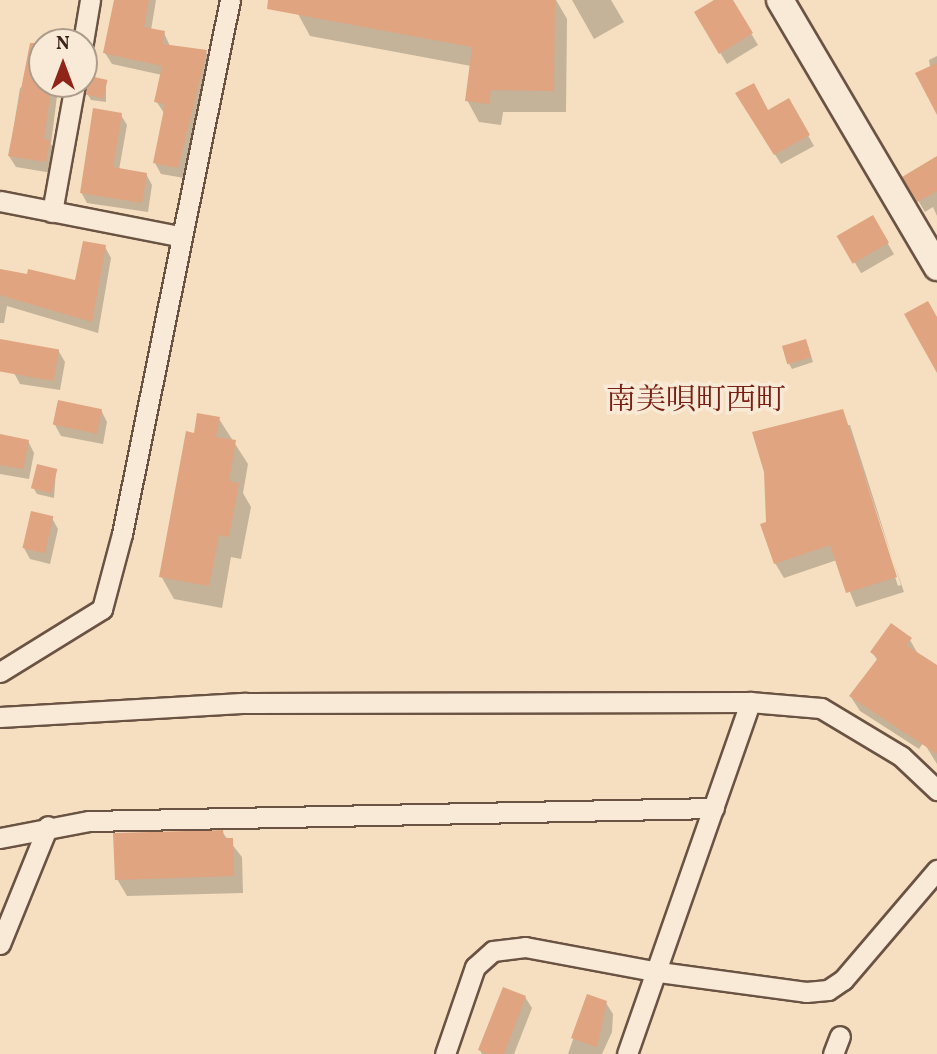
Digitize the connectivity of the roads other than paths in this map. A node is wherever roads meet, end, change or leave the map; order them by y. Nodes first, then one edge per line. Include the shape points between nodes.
1 (90, 0) edge
2 (230, 0) edge
3 (780, 0) edge
4 (85, 28) edge
5 (72, 98) edge
6 (0, 201) edge
7 (51, 212) junction
8 (179, 236) junction
9 (937, 267) edge
10 (0, 672) edge
11 (750, 702) junction
12 (0, 717) edge
13 (937, 790) edge
14 (714, 808) junction
15 (48, 826) junction
16 (0, 838) edge
17 (937, 870) edge
18 (0, 944) edge
19 (659, 971) junction
20 (445, 1054) edge
21 (627, 1054) edge

1 - 4 street
2 - 8 street
3 - 9 street
5 - 7 street
6 - 7 street
7 - 8 street
8 - 10 street via 122,534 102,609
11 - 12 street via 246,703
11 - 13 street via 821,708 901,756
11 - 14 street
14 - 15 street
14 - 19 street
15 - 16 street
15 - 18 street
17 - 19 street via 843,980 828,990 806,992
19 - 20 street via 525,947 493,951 475,967
19 - 21 street

